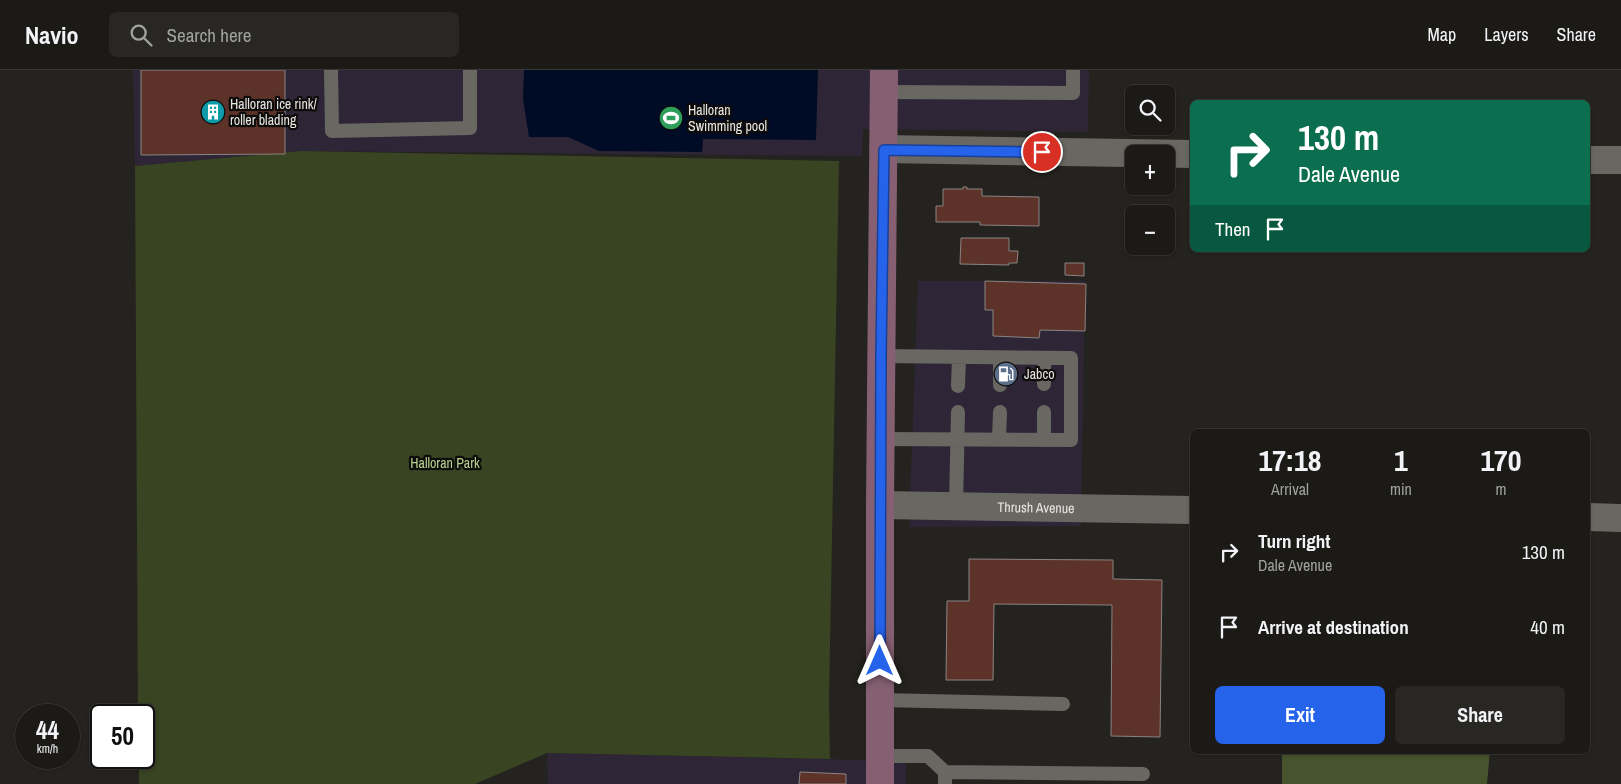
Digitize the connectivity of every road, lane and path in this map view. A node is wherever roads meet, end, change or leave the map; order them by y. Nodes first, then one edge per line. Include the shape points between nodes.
1 (332, 70) edge
2 (470, 70) edge
3 (1073, 70) edge
4 (884, 81) edge
5 (884, 150) junction
6 (1190, 154) edge
7 (1590, 160) edge
8 (1621, 160) edge
9 (881, 356) junction
10 (959, 358) junction
11 (1000, 358) junction
12 (1044, 358) junction
13 (1044, 384) dead end
14 (1000, 385) dead end
15 (958, 386) dead end
16 (958, 412) dead end
17 (1000, 412) dead end
18 (1044, 412) dead end
19 (880, 439) junction
20 (957, 439) junction
21 (999, 439) junction
22 (1044, 440) junction
23 (880, 505) junction
24 (956, 506) junction
25 (1190, 510) edge
26 (1590, 517) edge
27 (1621, 518) edge
28 (880, 700) junction
29 (1063, 704) dead end
30 (880, 756) junction
31 (1143, 774) dead end
32 (945, 778) edge
33 (880, 784) edge

1 - 2 lane via 332,131 470,128
3 - 4 lane via 1074,93
4 - 5 main road
5 - 6 street
5 - 9 main road
7 - 8 street
9 - 10 lane
9 - 19 main road
10 - 11 lane
10 - 15 lane
11 - 12 lane
11 - 14 lane
12 - 13 lane
12 - 22 lane via 1071,358 1071,440
16 - 20 lane
17 - 21 lane
18 - 22 lane
19 - 20 lane
19 - 23 main road
20 - 21 lane
20 - 24 lane
21 - 22 lane
23 - 24 street, Thrush Avenue
23 - 28 main road
24 - 25 street, Thrush Avenue
26 - 27 street
28 - 29 lane
28 - 30 main road
30 - 32 lane via 928,756
30 - 33 main road
31 - 32 lane

